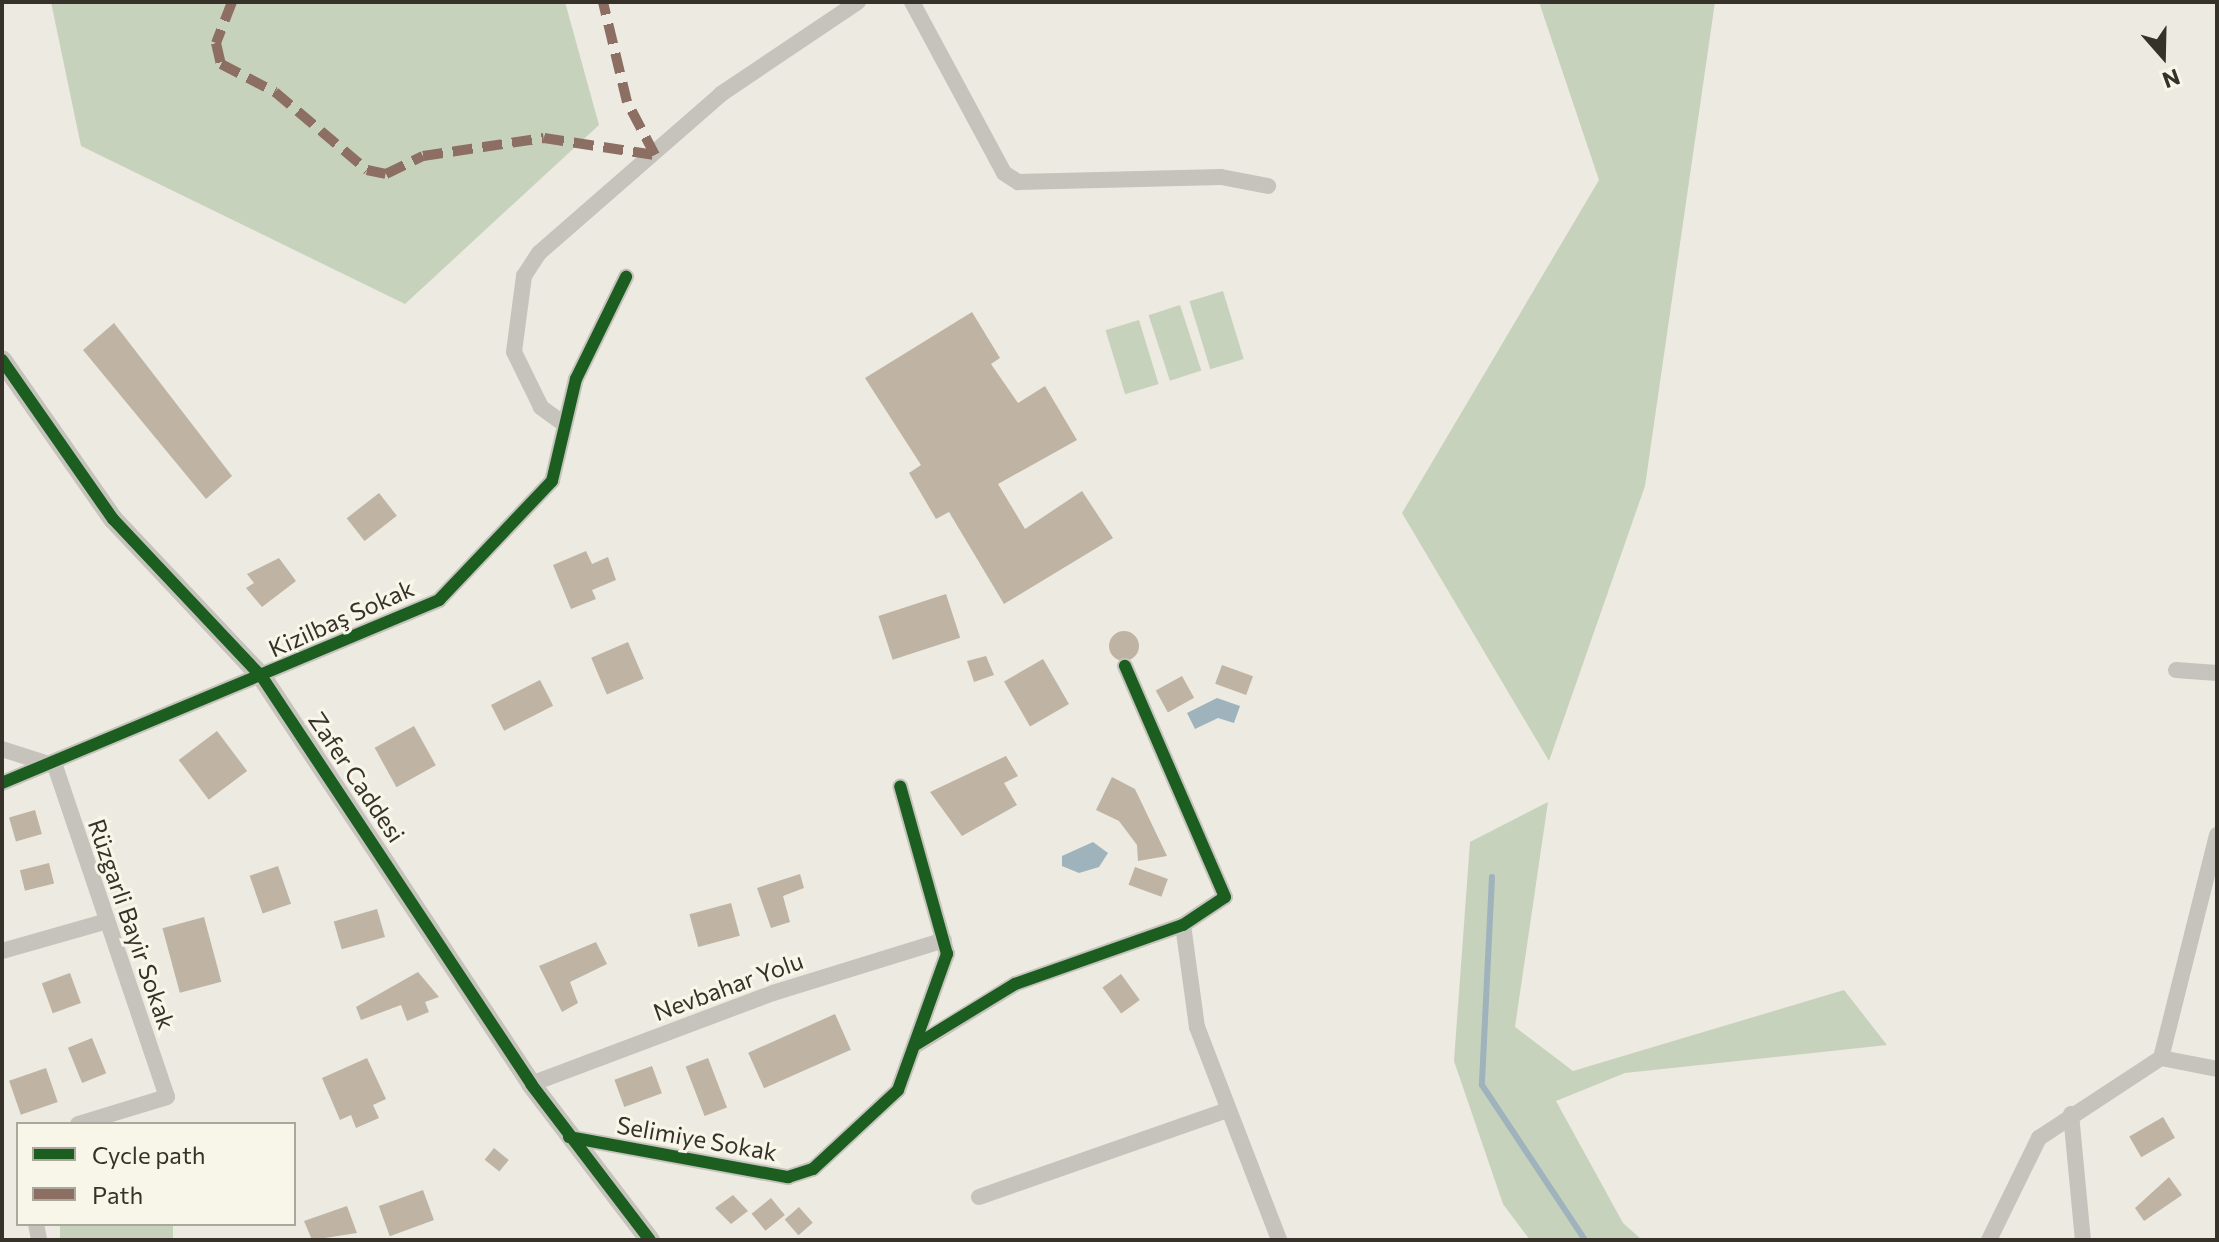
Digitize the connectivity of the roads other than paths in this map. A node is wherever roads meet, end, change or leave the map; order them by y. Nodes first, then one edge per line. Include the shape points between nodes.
1 (858, 2) edge
2 (912, 2) edge
3 (1268, 186) dead end
4 (626, 277) dead end
5 (2, 360) edge
6 (564, 424) junction
7 (1125, 666) dead end
8 (2176, 670) dead end
9 (2217, 673) edge
10 (262, 677) junction
11 (2, 749) edge
12 (55, 766) junction
13 (2, 783) edge
14 (900, 786) dead end
15 (2217, 835) edge
16 (104, 922) junction
17 (1183, 925) junction
18 (944, 940) junction
19 (2, 951) edge
20 (917, 1044) junction
21 (2161, 1058) junction
22 (2217, 1069) edge
23 (531, 1084) junction
24 (1228, 1110) junction
25 (2071, 1114) junction
26 (85, 1122) edge
27 (569, 1137) junction
28 (979, 1197) dead end
29 (650, 1240) edge
30 (1279, 1240) edge
31 (1989, 1240) edge
32 (2083, 1240) edge

1 - 6 street via 721,94 539,253 524,276 514,352 541,407
2 - 3 street via 1004,173 1018,182 1221,177
4 - 6 street via 576,379
5 - 10 street, Zafer Caddesi via 113,519
6 - 10 street, Kizilbaş Sokak via 552,481 439,600
7 - 17 street via 1225,897
8 - 9 street
10 - 12 street, Kizilbaş Sokak
10 - 23 street, Zafer Caddesi
11 - 12 street
12 - 13 street, Kizilbaş Sokak
12 - 16 street, Rüzgarli Bayir Sokak
14 - 18 street, Selimiye Sokak
15 - 21 street
16 - 19 street
16 - 26 street, Rüzgarli Bayir Sokak via 167,1097
17 - 20 street via 1015,984
17 - 24 street via 1197,1027
18 - 20 street, Selimiye Sokak via 947,954
18 - 23 street, Nevbahar Yolu via 773,993
20 - 27 street, Selimiye Sokak via 898,1090 813,1169 788,1177
21 - 22 street
21 - 25 street
23 - 27 street, Zafer Caddesi
24 - 28 street
24 - 30 street
25 - 31 street via 2028,1153
25 - 32 street
27 - 29 street, Zafer Caddesi

